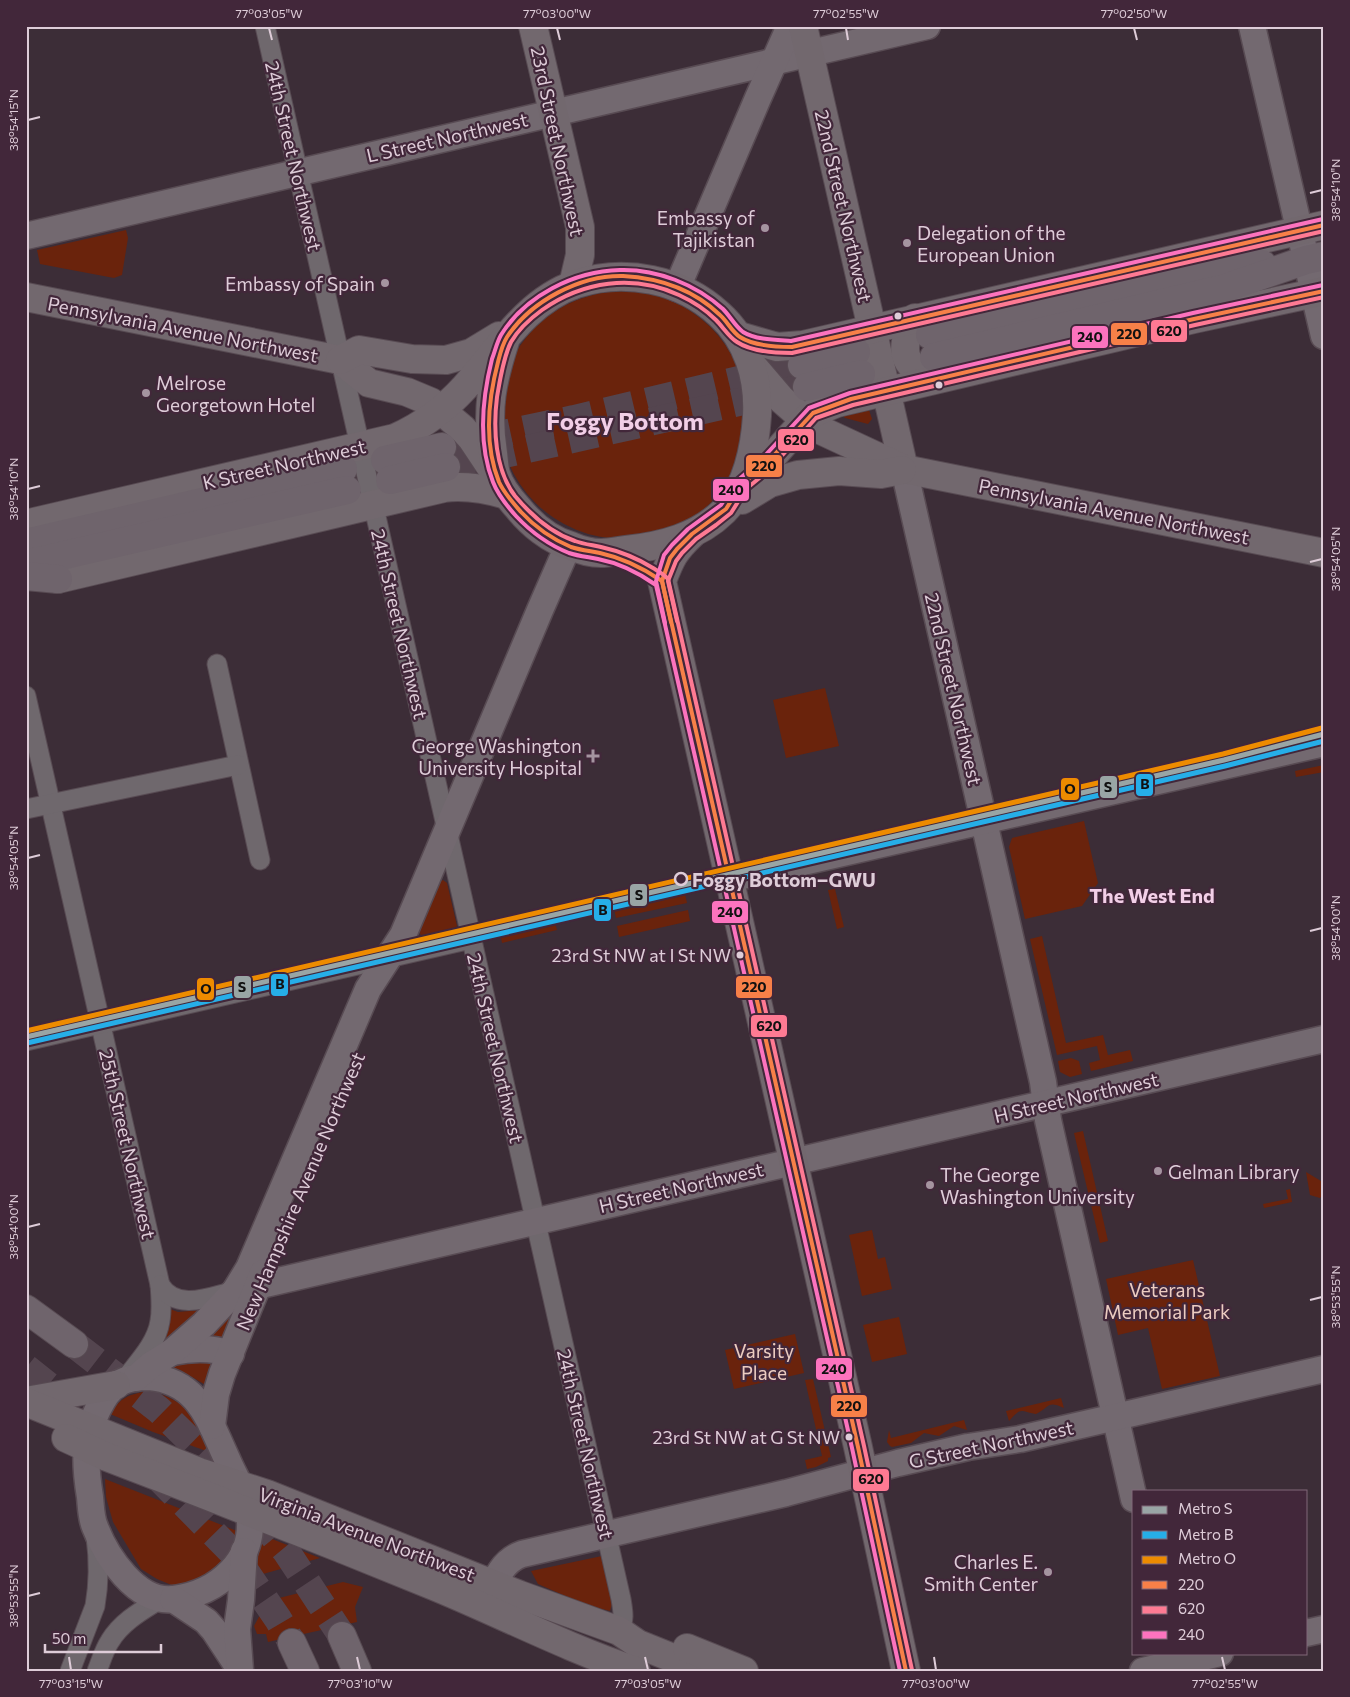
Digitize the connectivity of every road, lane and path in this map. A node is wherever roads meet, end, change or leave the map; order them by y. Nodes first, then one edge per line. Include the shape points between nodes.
1 (265, 26) edge
2 (533, 26) edge
3 (790, 26) edge
4 (803, 26) edge
5 (927, 26) edge
6 (1252, 26) edge
7 (809, 53) junction
8 (774, 61) junction
9 (553, 112) junction
10 (298, 172) junction
11 (1312, 228) edge
12 (26, 236) edge
13 (1315, 258) edge
14 (573, 285) junction
15 (1319, 292) edge
16 (688, 293) junction
17 (26, 298) edge
18 (514, 328) junction
19 (872, 328) junction
20 (739, 336) junction
21 (1324, 336) edge
22 (929, 347) junction
23 (340, 360) junction
24 (858, 363) dead end
25 (751, 364) junction
26 (805, 376) tunnel mouth
27 (886, 390) junction
28 (442, 410) junction
29 (804, 420) junction
30 (360, 446) junction
31 (444, 457) tunnel mouth
32 (904, 469) junction
33 (387, 470) dead end
34 (501, 485) junction
35 (741, 485) junction
36 (374, 506) junction
37 (726, 510) junction
38 (28, 528) edge
39 (692, 534) junction
40 (561, 542) junction
41 (600, 553) junction
42 (1324, 553) edge
43 (26, 564) edge
44 (26, 576) edge
45 (58, 579) junction
46 (662, 580) junction
47 (26, 587) edge
48 (217, 664) dead end
49 (26, 696) edge
50 (1324, 743) edge
51 (238, 765) junction
52 (51, 803) junction
53 (26, 809) edge
54 (983, 822) junction
55 (447, 831) junction
56 (260, 860) dead end
57 (730, 879) junction
58 (471, 938) junction
59 (391, 956) junction
60 (100, 1024) junction
61 (1324, 1039) edge
62 (26, 1040) edge
63 (1046, 1104) junction
64 (792, 1161) junction
65 (535, 1221) junction
66 (160, 1285) junction
67 (247, 1288) junction
68 (26, 1309) edge
69 (74, 1344) tunnel mouth
70 (172, 1352) junction
71 (231, 1354) junction
72 (1324, 1368) edge
73 (126, 1381) junction
74 (26, 1402) edge
75 (1115, 1417) junction
76 (26, 1422) edge
77 (212, 1426) junction
78 (87, 1437) junction
79 (863, 1472) junction
80 (238, 1485) junction
81 (1132, 1490) edge
82 (249, 1512) junction
83 (94, 1526) junction
84 (606, 1534) junction
85 (244, 1550) junction
86 (489, 1596) junction
87 (168, 1598) junction
88 (1324, 1629) edge
89 (619, 1632) junction
90 (1308, 1633) edge
91 (342, 1636) tunnel mouth
92 (292, 1643) tunnel mouth
93 (1215, 1654) edge
94 (1171, 1663) edge
95 (617, 1666) edge
96 (241, 1670) edge
97 (70, 1671) edge
98 (97, 1671) edge
99 (305, 1671) edge
100 (357, 1671) edge
101 (636, 1671) edge
102 (705, 1671) edge
103 (744, 1671) edge
104 (906, 1671) edge
105 (1142, 1671) edge

1 - 10 street, 24th Street Northwest
2 - 9 main road, 23rd Street Northwest
3 - 8 street
4 - 7 main road, 22nd Street Northwest
5 - 7 street, L Street Northwest
6 - 11 street
7 - 8 street, L Street Northwest
7 - 19 main road, 22nd Street Northwest
8 - 9 street, L Street Northwest
8 - 16 street
9 - 10 street, L Street Northwest
9 - 14 main road, 23rd Street Northwest via 580,227 580,255
10 - 12 street, L Street Northwest
10 - 23 street, 24th Street Northwest
11 - 13 street
11 - 22 main road via 1278,235
13 - 15 street
13 - 22 highway via 1225,288
14 - 16 main road via 599,278 639,277
14 - 18 main road via 549,297
15 - 21 street
15 - 22 main road
16 - 20 main road via 722,317
17 - 23 main road, Pennsylvania Avenue Northwest
18 - 23 main road, Pennsylvania Avenue Northwest via 482,347 446,360 412,359 359,350
18 - 28 main road, K Street Northwest via 464,389
18 - 34 main road via 493,381 489,408 490,434
19 - 20 main road via 792,347 777,347
19 - 22 main road
19 - 27 main road, 22nd Street Northwest
20 - 25 main road
22 - 27 main road
23 - 28 main road, Pennsylvania Avenue Northwest via 369,383 418,396
23 - 30 street, 24th Street Northwest
24 - 26 highway
25 - 29 main road, Pennsylvania Avenue Northwest
25 - 35 main road via 756,388 756,422 751,456
27 - 29 main road via 837,403
27 - 32 main road, 22nd Street Northwest
28 - 30 main road, K Street Northwest via 409,432
28 - 34 main road, Pennsylvania Avenue Northwest via 472,439
29 - 32 main road, Pennsylvania Avenue Northwest
29 - 35 main road via 764,466
30 - 36 street, 24th Street Northwest
30 - 38 main road, K Street Northwest
31 - 33 highway
32 - 37 main road, Pennsylvania Avenue Northwest via 881,474 839,471 798,475 770,484
32 - 42 main road, Pennsylvania Avenue Northwest
32 - 54 street, 22nd Street Northwest
34 - 36 main road via 483,489 444,488
34 - 40 main road, Pennsylvania Avenue Northwest via 523,515
35 - 37 main road
36 - 45 main road
36 - 55 street, 24th Street Northwest
37 - 39 main road
38 - 43 highway, K Street Northwest via 345,480
39 - 41 main road via 651,548
39 - 46 main road via 670,558
40 - 41 main road
40 - 55 street, New Hampshire Avenue Northwest via 540,610
41 - 46 main road via 642,567
44 - 45 highway
45 - 47 street
46 - 57 main road
48 - 51 street
49 - 52 street, 25th Street Northwest
50 - 54 street
51 - 52 street
51 - 56 street
52 - 53 street
52 - 60 street, 25th Street Northwest
54 - 57 street
54 - 63 street, 22nd Street Northwest
55 - 58 street, 24th Street Northwest
55 - 59 street, New Hampshire Avenue Northwest via 403,936
57 - 64 main road
58 - 59 street
58 - 65 street, 24th Street Northwest
59 - 60 street
59 - 67 street, New Hampshire Avenue Northwest via 368,989 266,1264
60 - 62 street
60 - 66 street, 25th Street Northwest
61 - 63 street, H Street Northwest
63 - 64 street, H Street Northwest
63 - 75 street, 22nd Street Northwest
64 - 65 street, H Street Northwest
64 - 79 main road
65 - 67 street, H Street Northwest
65 - 84 street, 24th Street Northwest
66 - 67 street, H Street Northwest via 169,1296 189,1300
66 - 73 street, 25th Street Northwest via 159,1328
67 - 70 street, New Hampshire Avenue Northwest
67 - 71 street, New Hampshire Avenue Northwest
68 - 69 highway
70 - 71 street via 205,1348
70 - 73 street, New Hampshire Avenue Northwest
71 - 77 street, New Hampshire Avenue Northwest via 218,1388
72 - 75 street, G Street Northwest
73 - 74 main road
73 - 77 street via 162,1379 182,1388 200,1404
73 - 78 street, New Hampshire Avenue Northwest via 107,1393
74 - 78 main road, Virginia Avenue Northwest
75 - 79 street, G Street Northwest
75 - 81 street, 22nd Street Northwest
76 - 78 main road, Virginia Avenue Northwest
77 - 80 street
78 - 80 main road, Virginia Avenue Northwest
78 - 82 main road, Virginia Avenue Northwest
78 - 83 street via 87,1480
79 - 84 street, G Street Northwest
79 - 104 main road
80 - 82 street
80 - 86 main road, Virginia Avenue Northwest via 267,1494
82 - 85 street via 250,1526
82 - 86 main road, Virginia Avenue Northwest via 436,1587
83 - 87 street via 124,1576 142,1590
83 - 97 street via 99,1562 97,1596
84 - 86 street, G Street Northwest via 518,1555 502,1567
84 - 89 street, 24th Street Northwest via 624,1616
85 - 87 street via 233,1570 221,1581 207,1589
85 - 96 street via 237,1630
86 - 89 main road, Virginia Avenue Northwest
86 - 95 main road, Virginia Avenue Northwest
87 - 96 street via 206,1621
87 - 98 street via 131,1617 123,1625 109,1642
88 - 90 street
89 - 102 main road, Virginia Avenue Northwest via 638,1644
89 - 103 main road via 643,1631
91 - 100 highway
92 - 99 highway
93 - 94 street
94 - 105 street
95 - 101 main road, Virginia Avenue Northwest

